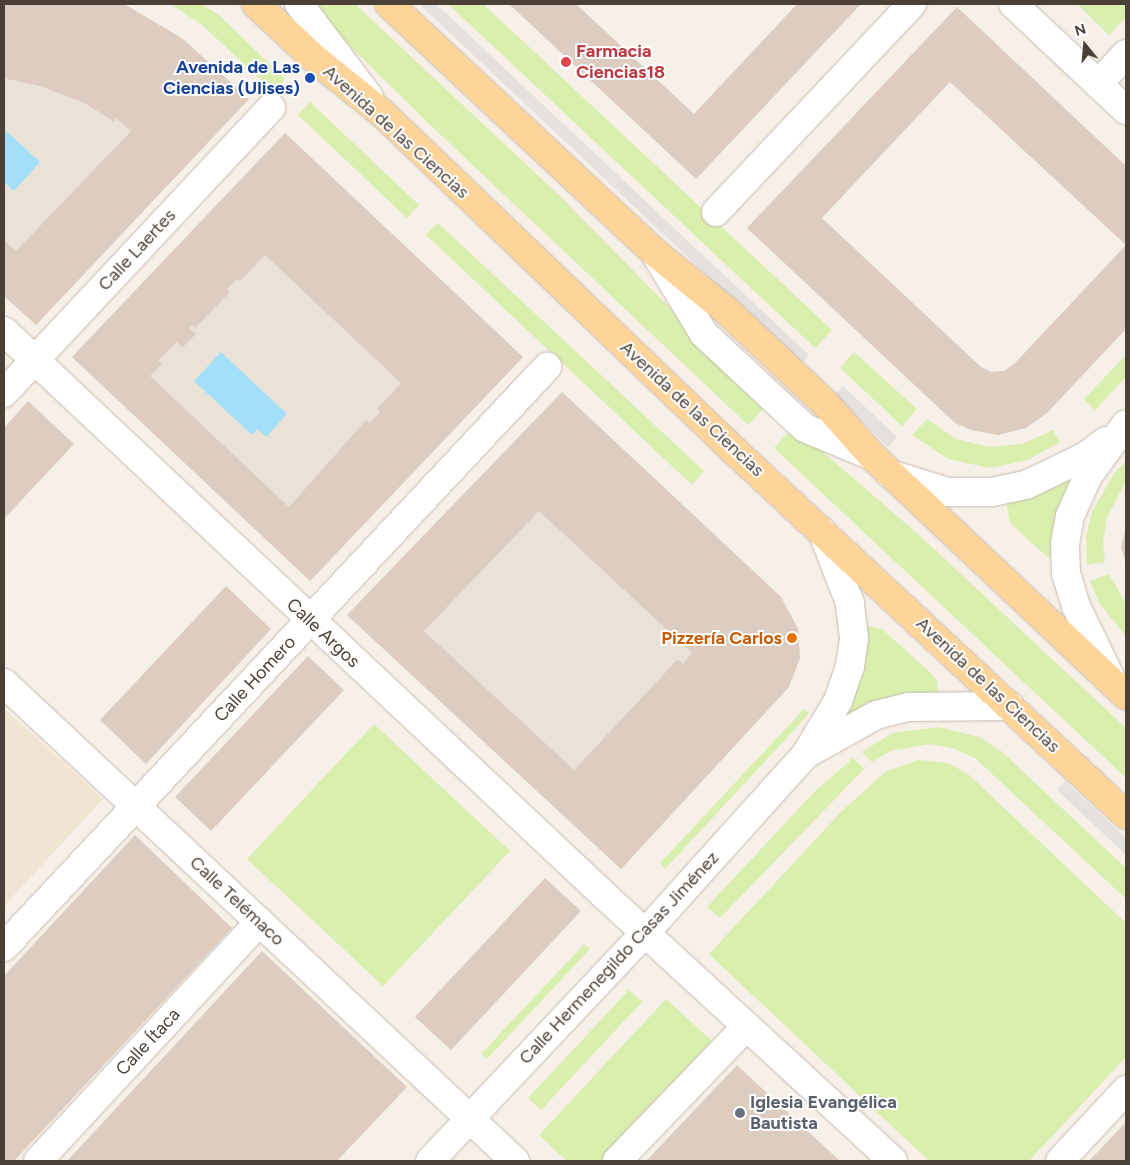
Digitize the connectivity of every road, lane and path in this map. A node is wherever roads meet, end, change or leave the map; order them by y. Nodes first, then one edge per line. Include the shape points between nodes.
1 (256, 4) edge
2 (299, 4) edge
3 (389, 4) edge
4 (912, 4) edge
5 (1013, 4) edge
6 (1126, 54) edge
7 (1098, 84) junction
8 (271, 108) dead end
9 (1126, 110) edge
10 (382, 114) junction
11 (716, 212) dead end
12 (4, 331) edge
13 (34, 360) junction
14 (547, 367) dead end
15 (4, 393) edge
16 (1125, 425) edge
17 (881, 465) junction
18 (821, 529) junction
19 (310, 620) junction
20 (4, 683) edge
21 (1120, 689) edge
22 (1010, 706) junction
23 (806, 754) junction
24 (136, 807) junction
25 (1126, 815) edge
26 (259, 922) junction
27 (645, 933) junction
28 (4, 947) edge
29 (746, 1026) junction
30 (1126, 1090) edge
31 (470, 1119) junction
32 (38, 1161) edge
33 (430, 1161) edge
34 (514, 1161) edge
35 (617, 1161) edge
36 (893, 1161) edge
37 (1060, 1161) edge

1 - 10 main road, Avenida de las Ciencias
2 - 10 street
3 - 17 main road via 653,251 749,332 826,404
4 - 11 street
5 - 7 street
6 - 7 street
7 - 9 street
8 - 13 street, Calle Laertes
10 - 18 main road, Avenida de las Ciencias via 728,445
12 - 13 street, Calle Argos
13 - 15 street, Calle Laertes
13 - 19 street, Calle Argos
14 - 19 street, Calle Homero
16 - 17 street via 1086,456 1026,485 1006,490 972,495 948,492
16 - 21 street via 1088,476 1070,516 1065,544 1066,573 1076,606
17 - 21 main road
18 - 22 main road, Avenida de las Ciencias
18 - 23 street, Calle Hermenegildo Casas Jiménez via 850,603 854,638 850,666 838,701
19 - 24 street, Calle Homero
19 - 27 street, Calle Argos
20 - 24 street, Calle Telémaco
22 - 23 street, Calle Hermenegildo Casas Jiménez via 909,707 876,715
22 - 25 main road, Avenida de las Ciencias
23 - 27 street, Calle Hermenegildo Casas Jiménez
24 - 26 street, Calle Telémaco
24 - 28 street, Calle Homero
26 - 31 street, Calle Telémaco
26 - 32 street, Calle Ítaca
27 - 29 street, Calle Argos
27 - 31 street, Calle Hermenegildo Casas Jiménez
29 - 35 street
29 - 36 street, Calle Argos
30 - 37 street
31 - 33 street, Calle Hermenegildo Casas Jiménez
31 - 34 street, Calle Telémaco

